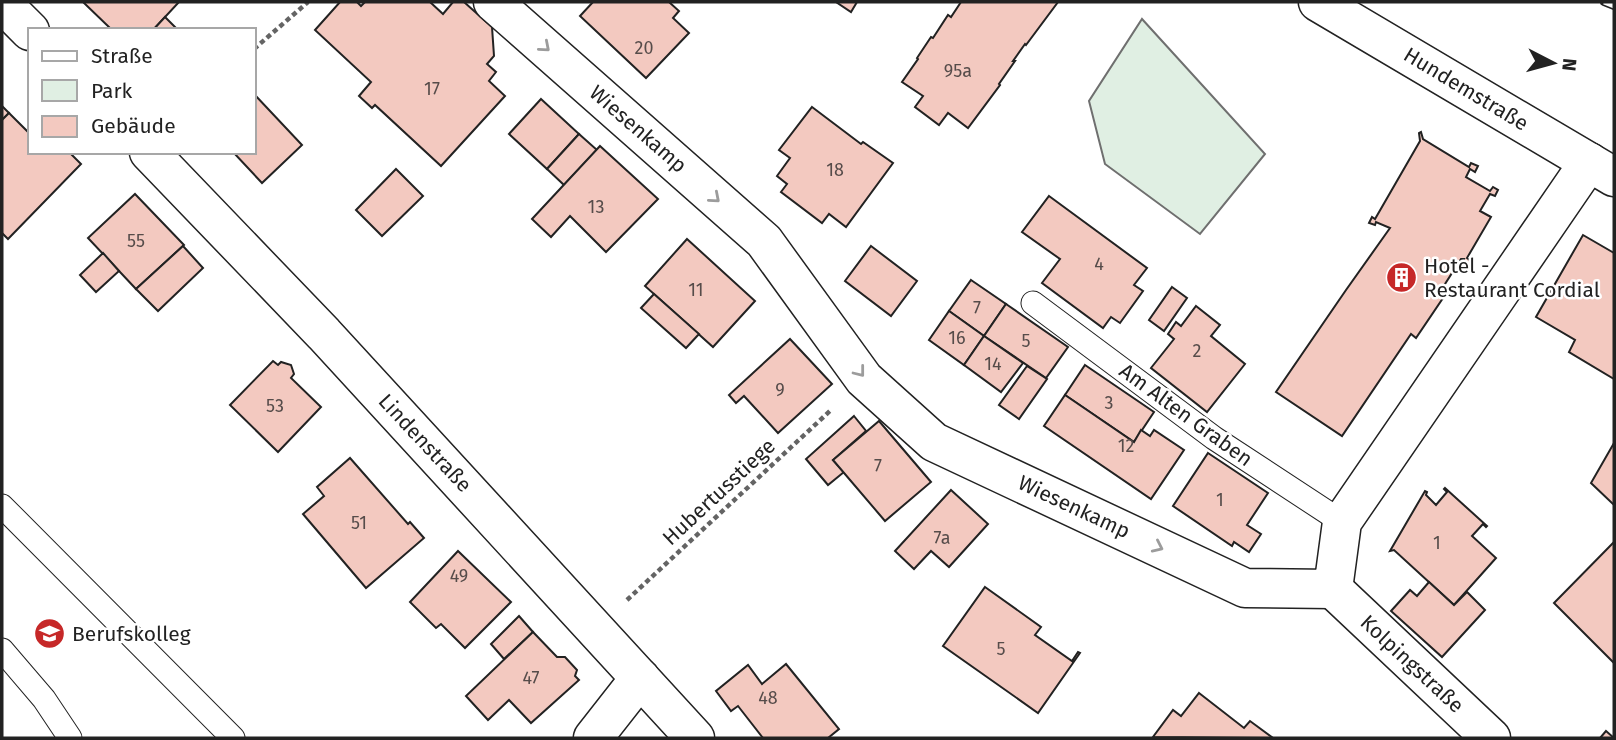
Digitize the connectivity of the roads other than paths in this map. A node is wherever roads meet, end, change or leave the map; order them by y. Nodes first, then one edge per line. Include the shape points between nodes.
1 (494, 2) edge
2 (1318, 2) edge
3 (2, 3) edge
4 (28, 29) edge
5 (151, 154) edge
6 (1602, 169) edge
7 (1033, 303) dead end
8 (2, 506) edge
9 (1342, 522) junction
10 (1333, 589) junction
11 (2, 650) edge
12 (640, 678) junction
13 (70, 738) edge
14 (233, 738) edge
15 (593, 738) edge
16 (695, 738) edge
17 (1491, 738) edge

1 -> 10 street, Wiesenkamp via 764,241 864,379 934,442 1245,588
2 - 6 street, Hundemstraße
3 - 4 street
5 - 12 street, Lindenstraße via 324,334
6 - 9 street
7 - 9 lane, Am Alten Graben via 1214,438
8 - 14 lane
9 - 10 street
10 - 17 street, Kolpingstraße
11 - 13 lane
12 - 15 street
12 - 16 street, Lindenstraße

